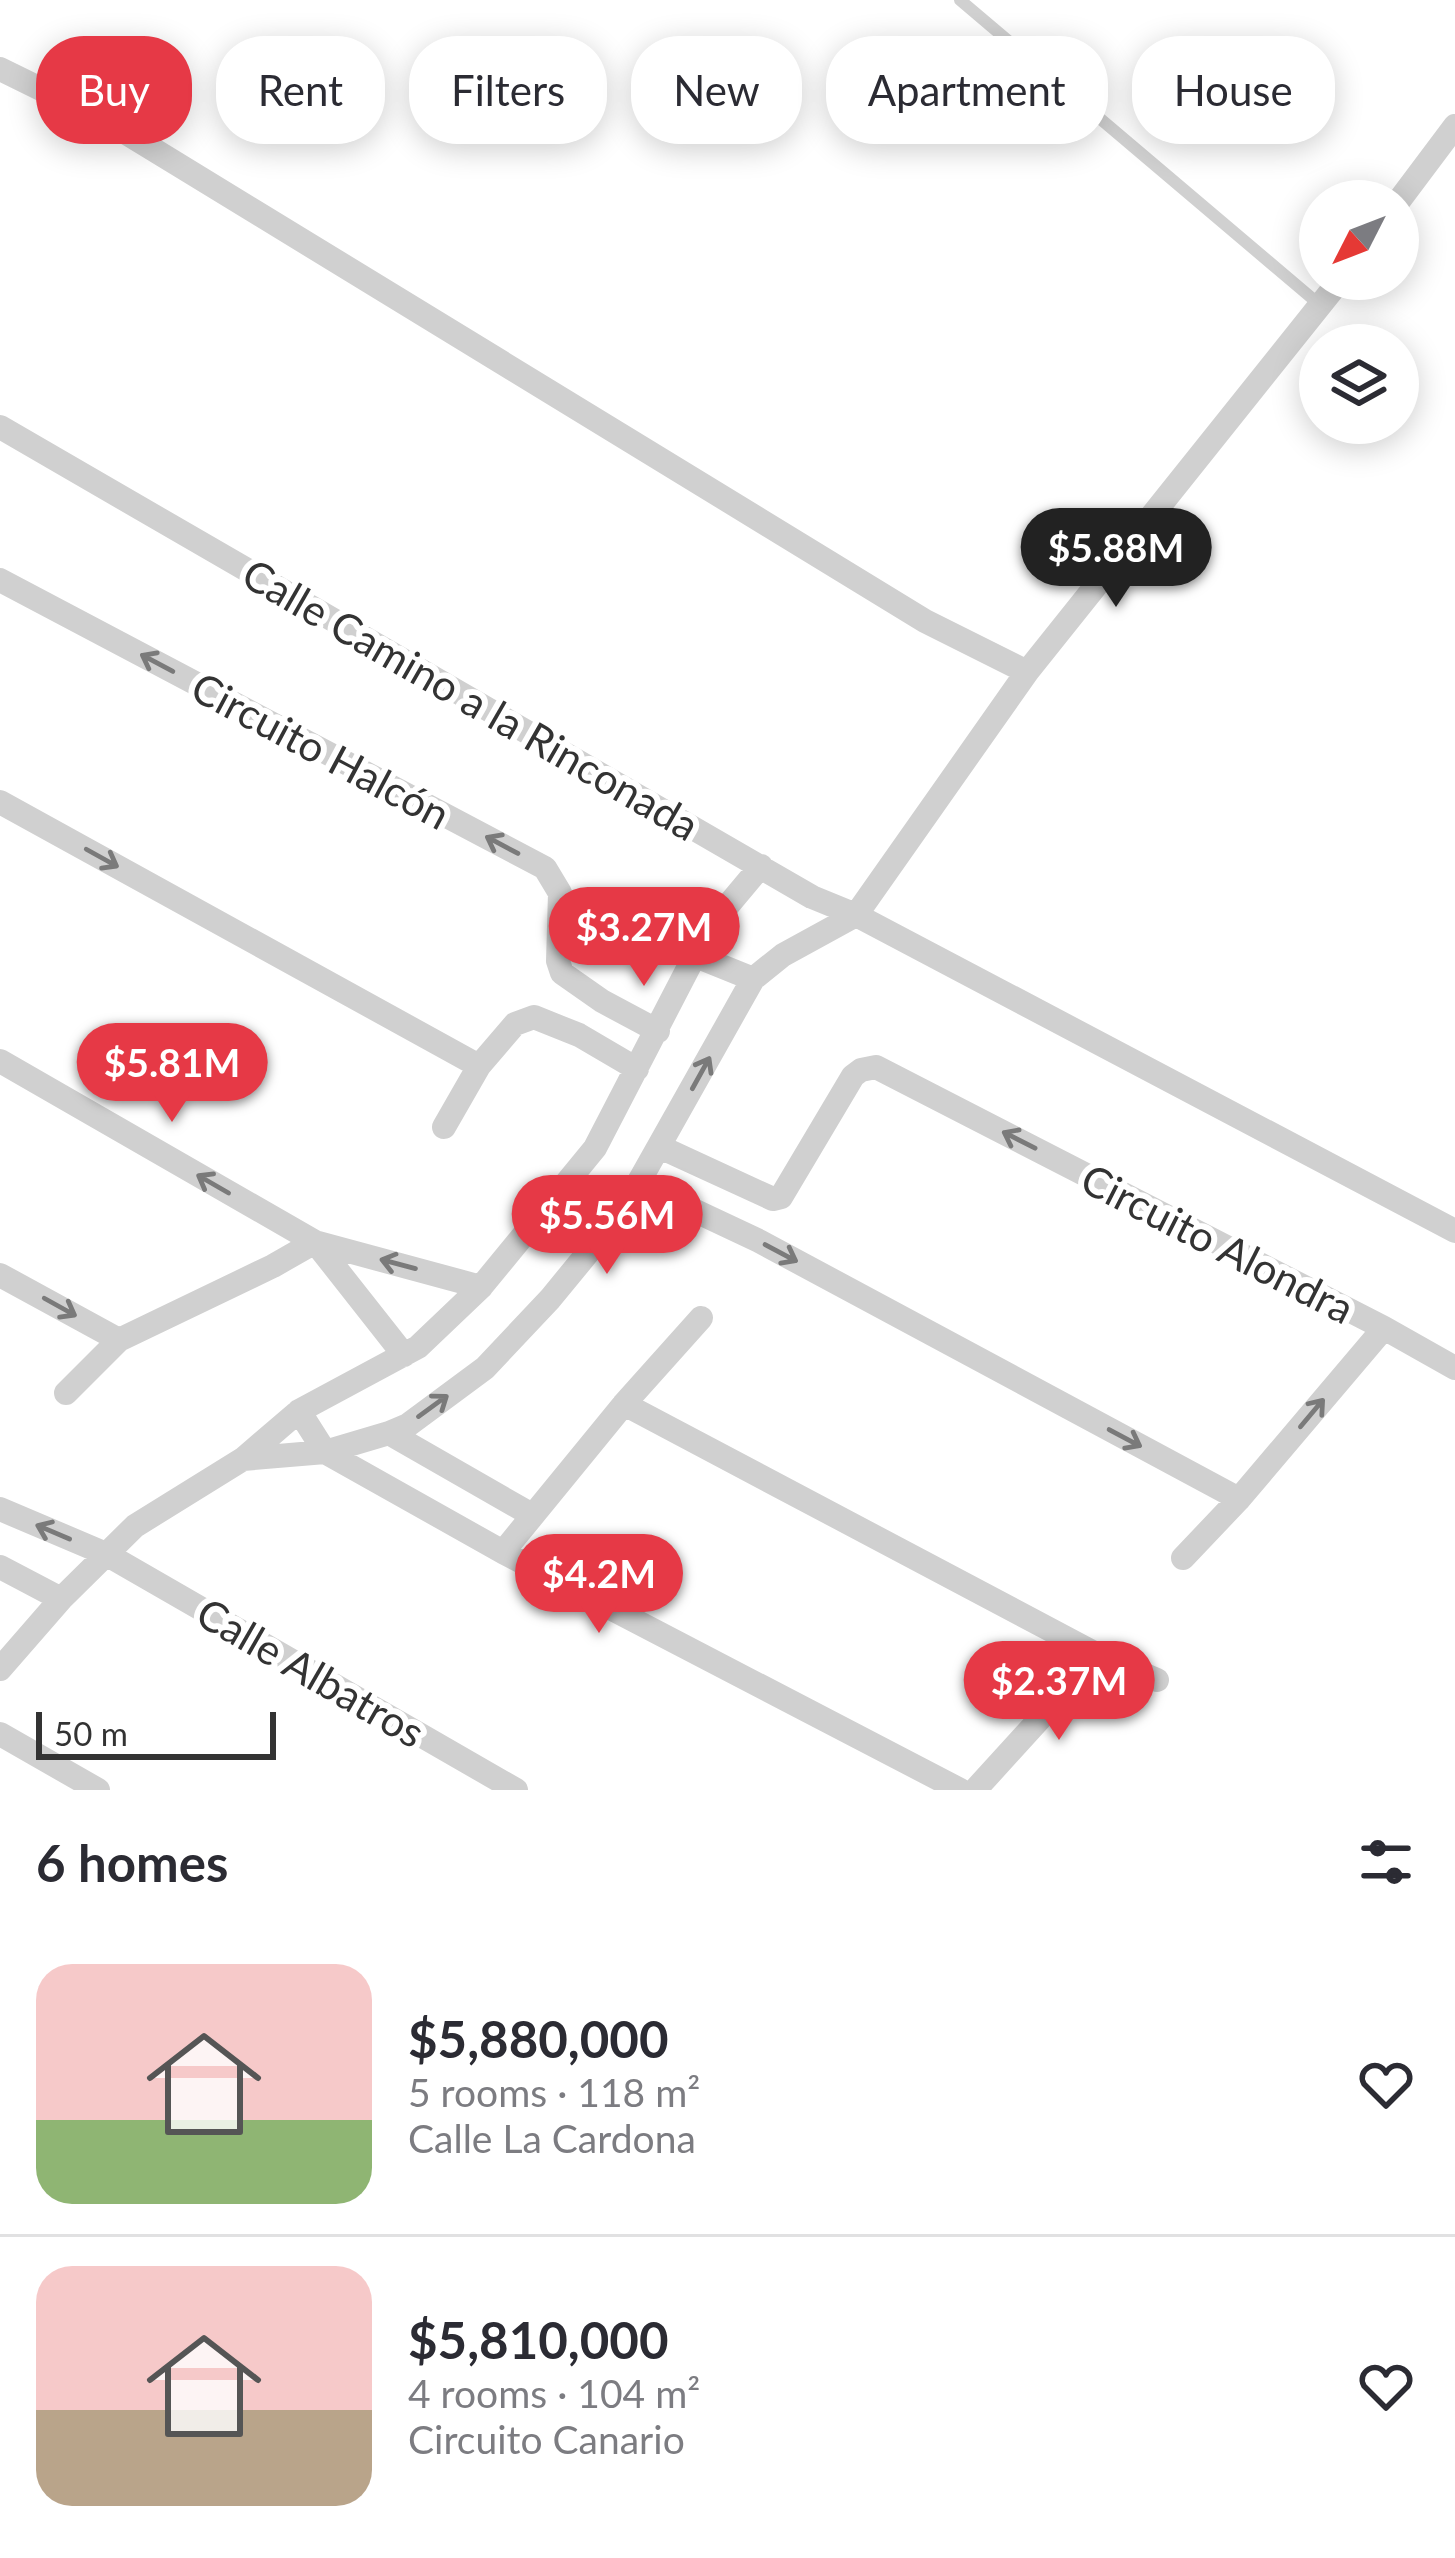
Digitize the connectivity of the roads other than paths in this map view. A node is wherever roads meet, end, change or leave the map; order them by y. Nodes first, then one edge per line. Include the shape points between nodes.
1 (960, 0) edge
2 (0, 69) edge
3 (1455, 126) edge
4 (1414, 180) edge
5 (1325, 300) edge
6 (1320, 306) junction
7 (0, 427) edge
8 (0, 580) edge
9 (1028, 672) junction
10 (0, 802) edge
11 (760, 866) junction
12 (856, 915) junction
13 (696, 956) junction
14 (753, 979) junction
15 (658, 1030) junction
16 (0, 1060) edge
17 (479, 1066) junction
18 (638, 1069) junction
19 (444, 1127) dead end
20 (660, 1147) junction
21 (638, 1184) junction
22 (1455, 1231) edge
23 (315, 1242) junction
24 (0, 1275) edge
25 (481, 1287) junction
26 (701, 1318) dead end
27 (1384, 1328) junction
28 (119, 1340) junction
29 (404, 1355) junction
30 (1455, 1368) edge
31 (66, 1393) dead end
32 (624, 1404) junction
33 (299, 1411) junction
34 (389, 1433) junction
35 (325, 1452) junction
36 (243, 1460) junction
37 (1239, 1499) junction
38 (0, 1509) edge
39 (532, 1515) junction
40 (503, 1552) junction
41 (106, 1554) junction
42 (1183, 1558) dead end
43 (0, 1568) edge
44 (62, 1599) junction
45 (1098, 1655) junction
46 (0, 1669) edge
47 (1157, 1680) dead end
48 (0, 1734) edge
49 (98, 1790) edge
50 (516, 1790) edge
51 (960, 1790) edge
52 (975, 1790) edge

1 - 6 lane
2 - 9 street via 110,123 926,621
3 - 4 street
5 - 6 street
6 - 9 street
7 - 11 street, Calle Camino a la Rinconada
15 -> 8 street, Circuito Halcón via 562,974 560,893 545,868
9 - 12 street
10 -> 17 street
11 - 12 street, Calle Camino a la Rinconada
11 - 13 street
12 - 14 street
12 - 22 street, Calle Camino a la Rinconada
13 - 14 street
13 - 15 street
20 -> 14 street
15 - 18 street
23 -> 16 street
17 - 18 street via 515,1024 534,1017
17 - 19 street
18 - 25 street via 596,1148
20 - 21 street
27 -> 20 street, Circuito Alondra via 876,1067 853,1076 781,1197
34 -> 21 street via 485,1368
21 -> 37 street
25 -> 23 street
23 - 28 street
23 - 29 street
24 -> 28 street
25 - 29 street
26 - 32 street
27 - 30 street
37 -> 27 street, Circuito Alondra
28 - 31 street
29 - 33 street
32 - 39 street
32 - 45 street
33 - 35 street
33 - 36 street
34 - 35 street
34 - 39 street
35 - 36 street
35 - 40 street
36 - 41 street via 135,1526
37 - 42 street, Circuito Alondra
41 -> 38 street, Calle Albatros
39 - 40 street
40 - 51 street
41 - 44 street
41 - 50 street, Calle Albatros
43 - 44 street
44 - 46 street
45 - 47 street
45 - 52 street
48 - 49 street

